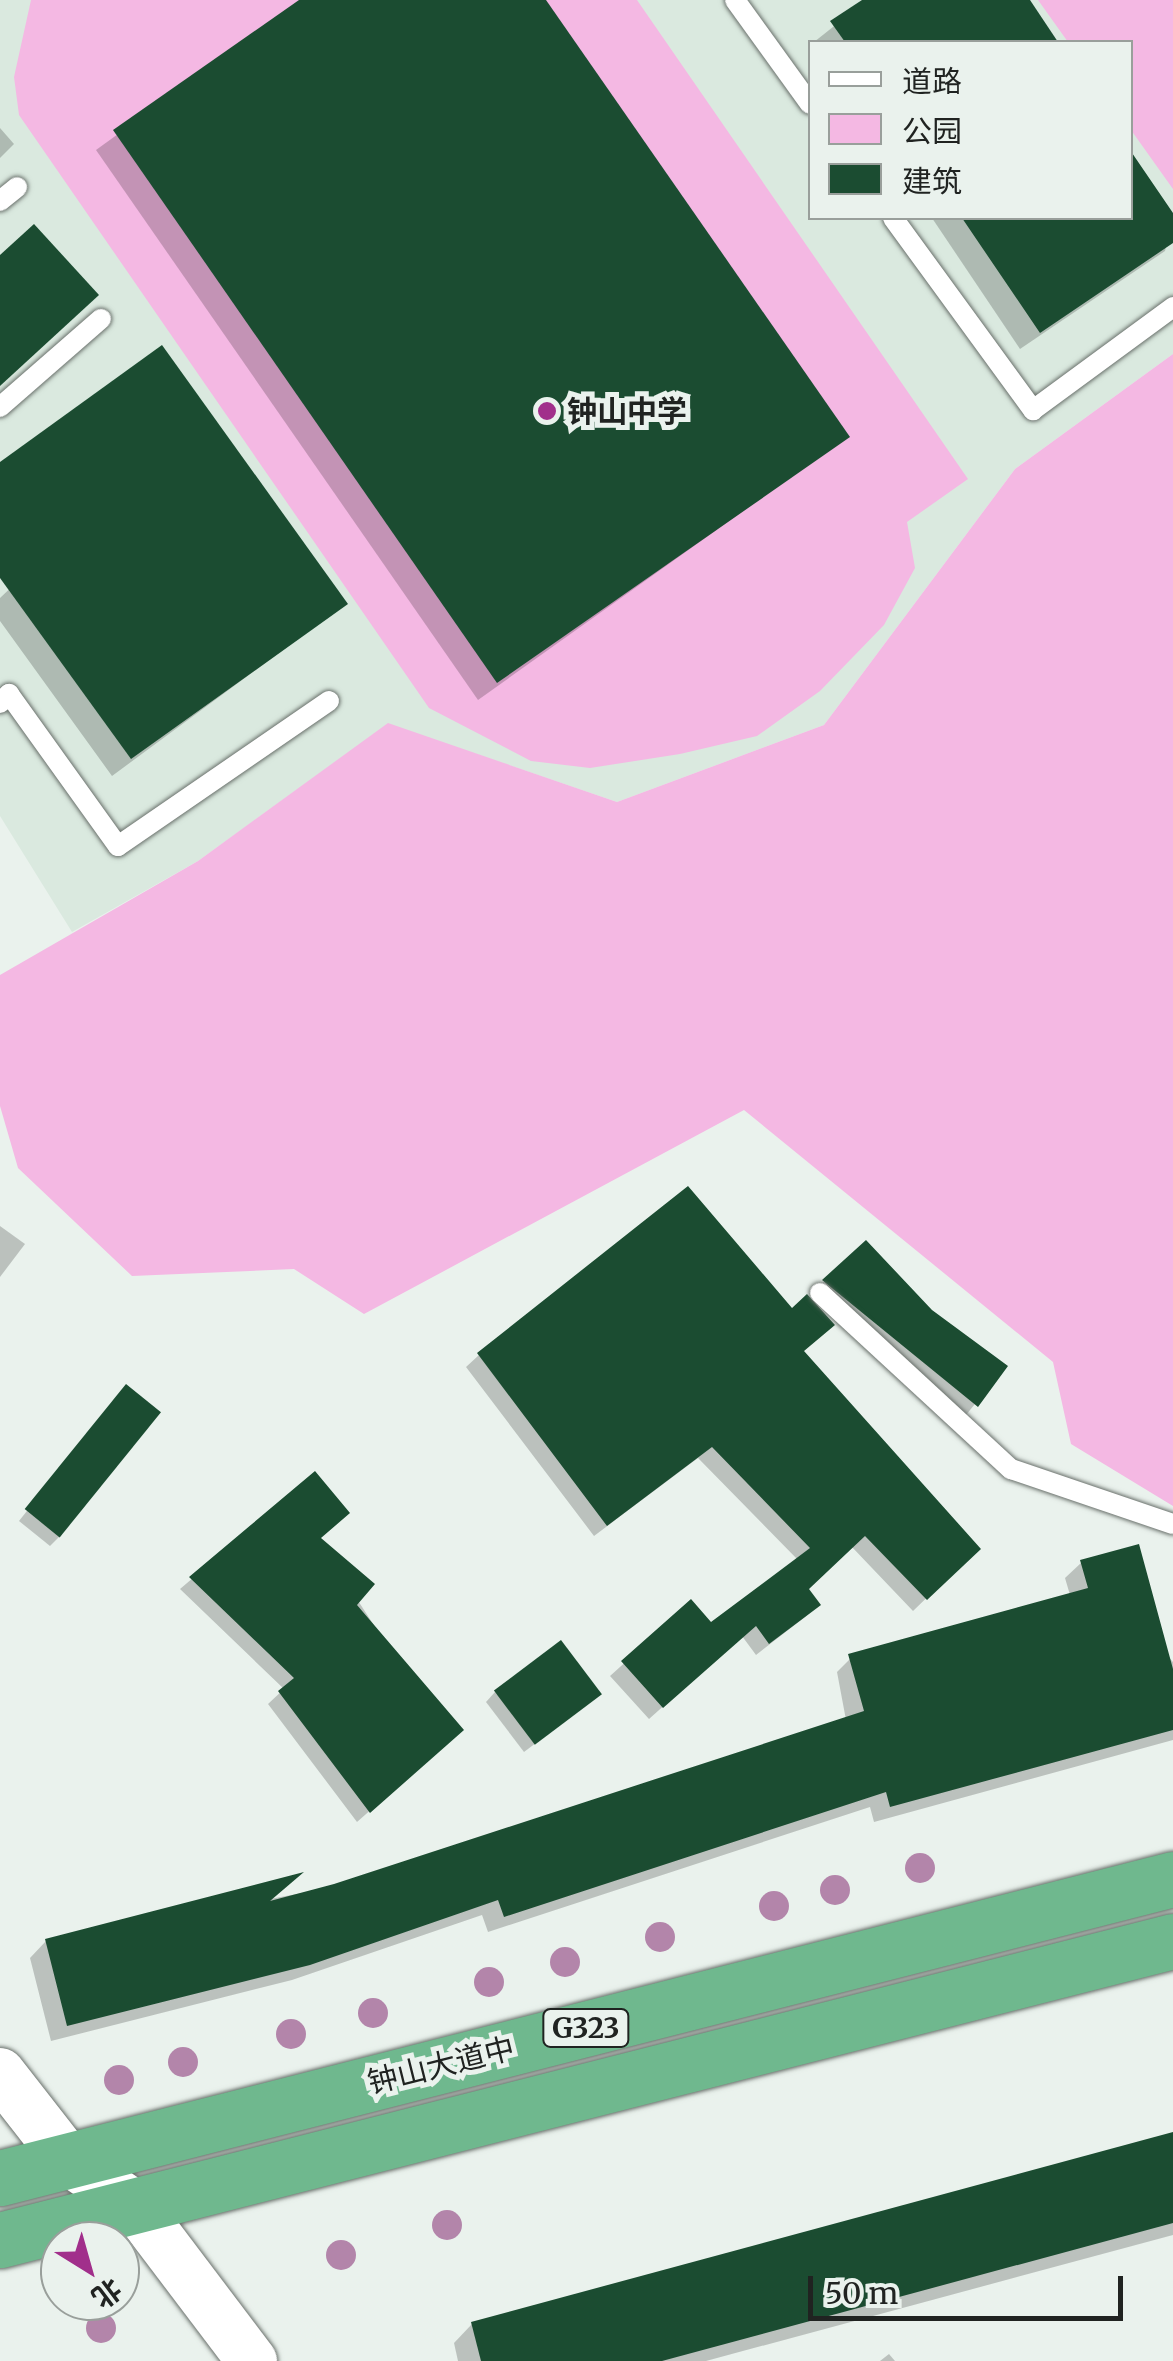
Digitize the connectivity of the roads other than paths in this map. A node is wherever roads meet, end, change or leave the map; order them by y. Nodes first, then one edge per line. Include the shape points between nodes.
1 (735, 0) edge
2 (808, 101) edge
3 (17, 188) dead end
4 (0, 202) edge
5 (894, 220) edge
6 (1173, 307) edge
7 (101, 320) dead end
8 (0, 407) edge
9 (3, 693) edge
10 (329, 702) dead end
11 (820, 1293) dead end
12 (1173, 1524) edge
13 (1173, 1878) edge
14 (1173, 1941) edge
15 (0, 2074) edge
16 (68, 2160) junction
17 (0, 2178) edge
18 (134, 2205) junction
19 (0, 2240) edge
20 (252, 2361) edge

1 - 2 lane
3 - 4 lane
5 - 6 lane via 1033,410
7 - 8 lane
9 - 10 lane via 118,846
11 - 12 lane via 1010,1469
13 - 16 highway, 钟山大道中 / G323
14 - 18 highway, 钟山大道中 / G323
15 - 16 street
16 - 17 highway, 钟山大道中 / G323
16 - 18 street
18 - 19 highway, 钟山大道中 / G323
18 - 20 street

